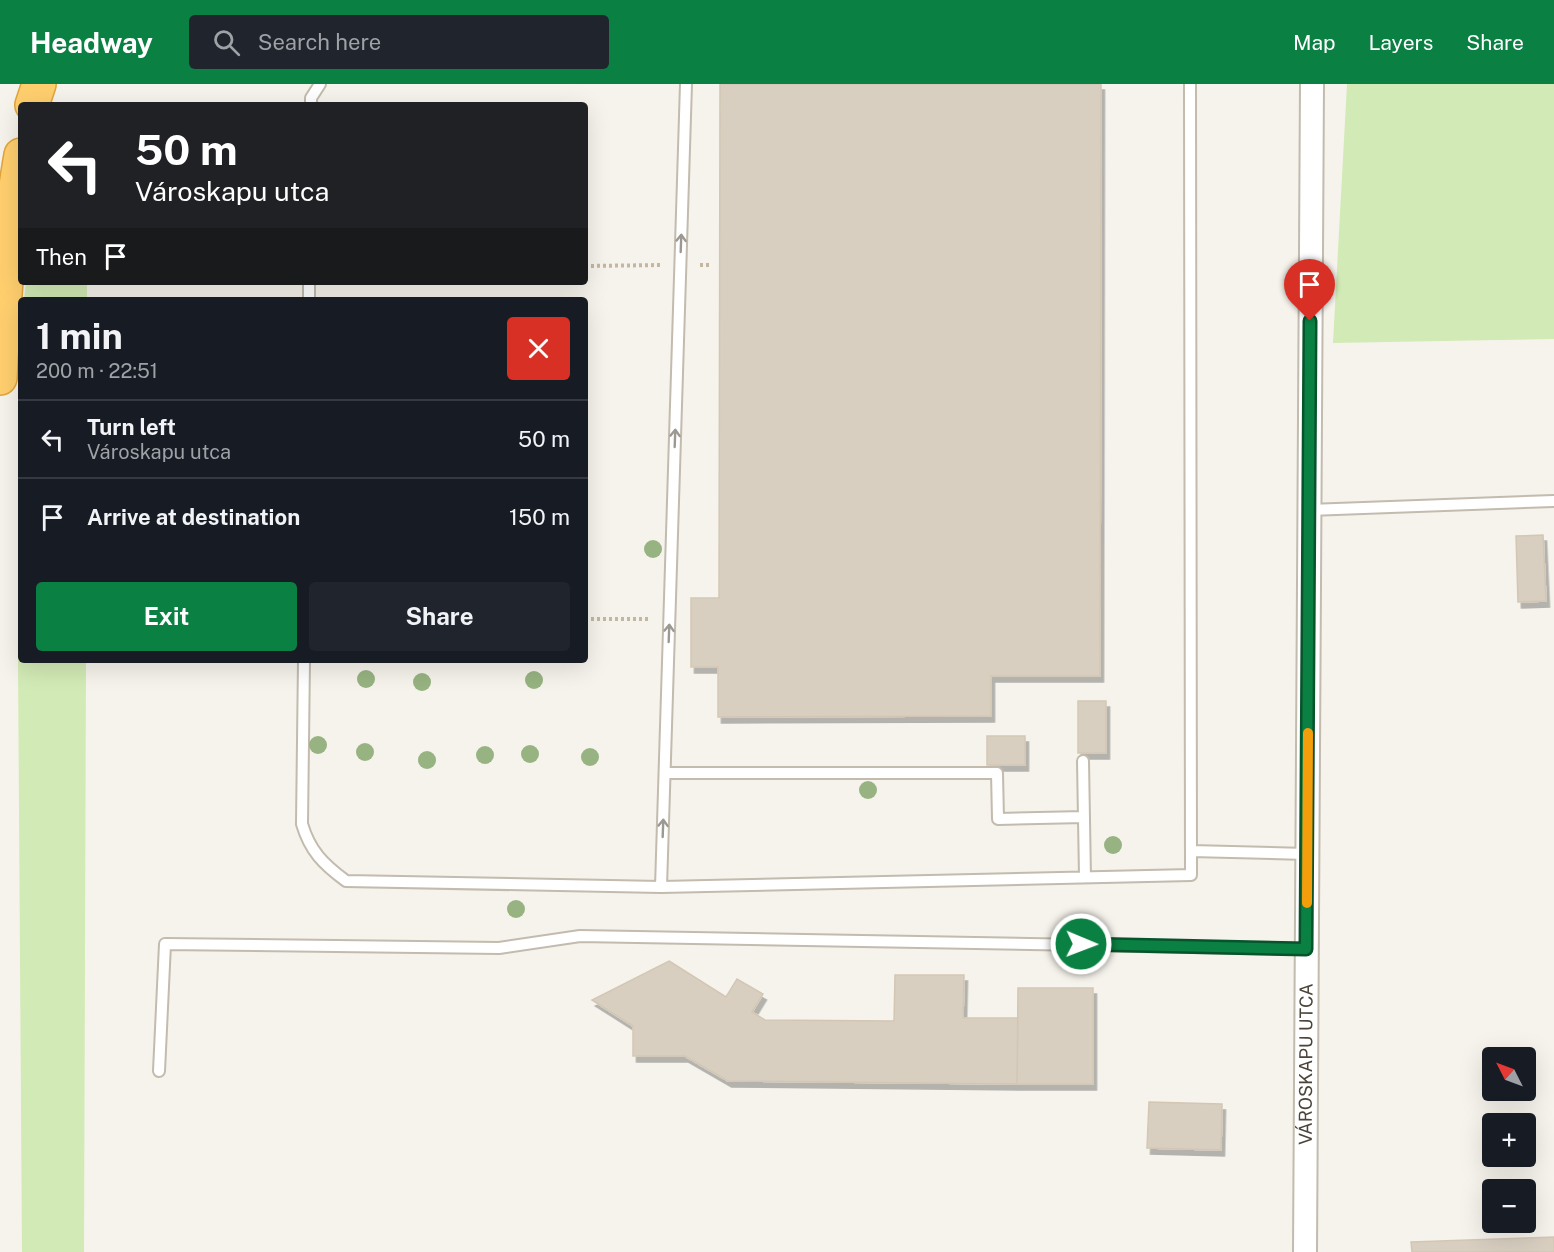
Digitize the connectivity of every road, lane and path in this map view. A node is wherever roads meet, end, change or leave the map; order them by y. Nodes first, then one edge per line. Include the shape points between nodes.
1 (39, 84) edge
2 (320, 84) edge
3 (686, 84) edge
4 (1190, 84) edge
5 (1312, 84) edge
6 (33, 102) edge
7 (311, 102) edge
8 (18, 172) edge
9 (680, 265) junction
10 (712, 265) dead end
11 (588, 266) edge
12 (0, 378) edge
13 (1554, 501) edge
14 (1309, 510) junction
15 (588, 619) edge
16 (669, 619) junction
17 (304, 663) edge
18 (1083, 761) dead end
19 (665, 773) junction
20 (1084, 817) junction
21 (1191, 851) junction
22 (1307, 854) junction
23 (1085, 877) junction
24 (661, 886) junction
25 (1306, 949) junction
26 (159, 1071) dead end
27 (1305, 1252) edge

1 - 6 highway
2 - 7 lane
9 -> 3 lane
4 - 21 lane
5 - 14 street, VÁROSKAPU UTCA
8 - 12 highway via 6,272
9 - 10 path
9 - 11 path
16 -> 9 lane
13 - 14 lane
14 - 22 street, VÁROSKAPU UTCA
15 - 16 path
19 -> 16 lane
17 - 24 lane via 302,824 307,843 346,881
18 - 20 lane
19 - 20 lane via 997,773 998,819
24 -> 19 lane
20 - 23 lane
21 - 22 lane
21 - 23 lane via 1191,875
22 - 25 street, VÁROSKAPU UTCA
23 - 24 lane
25 - 26 lane via 580,936 499,948 165,944
25 - 27 street, VÁROSKAPU UTCA

